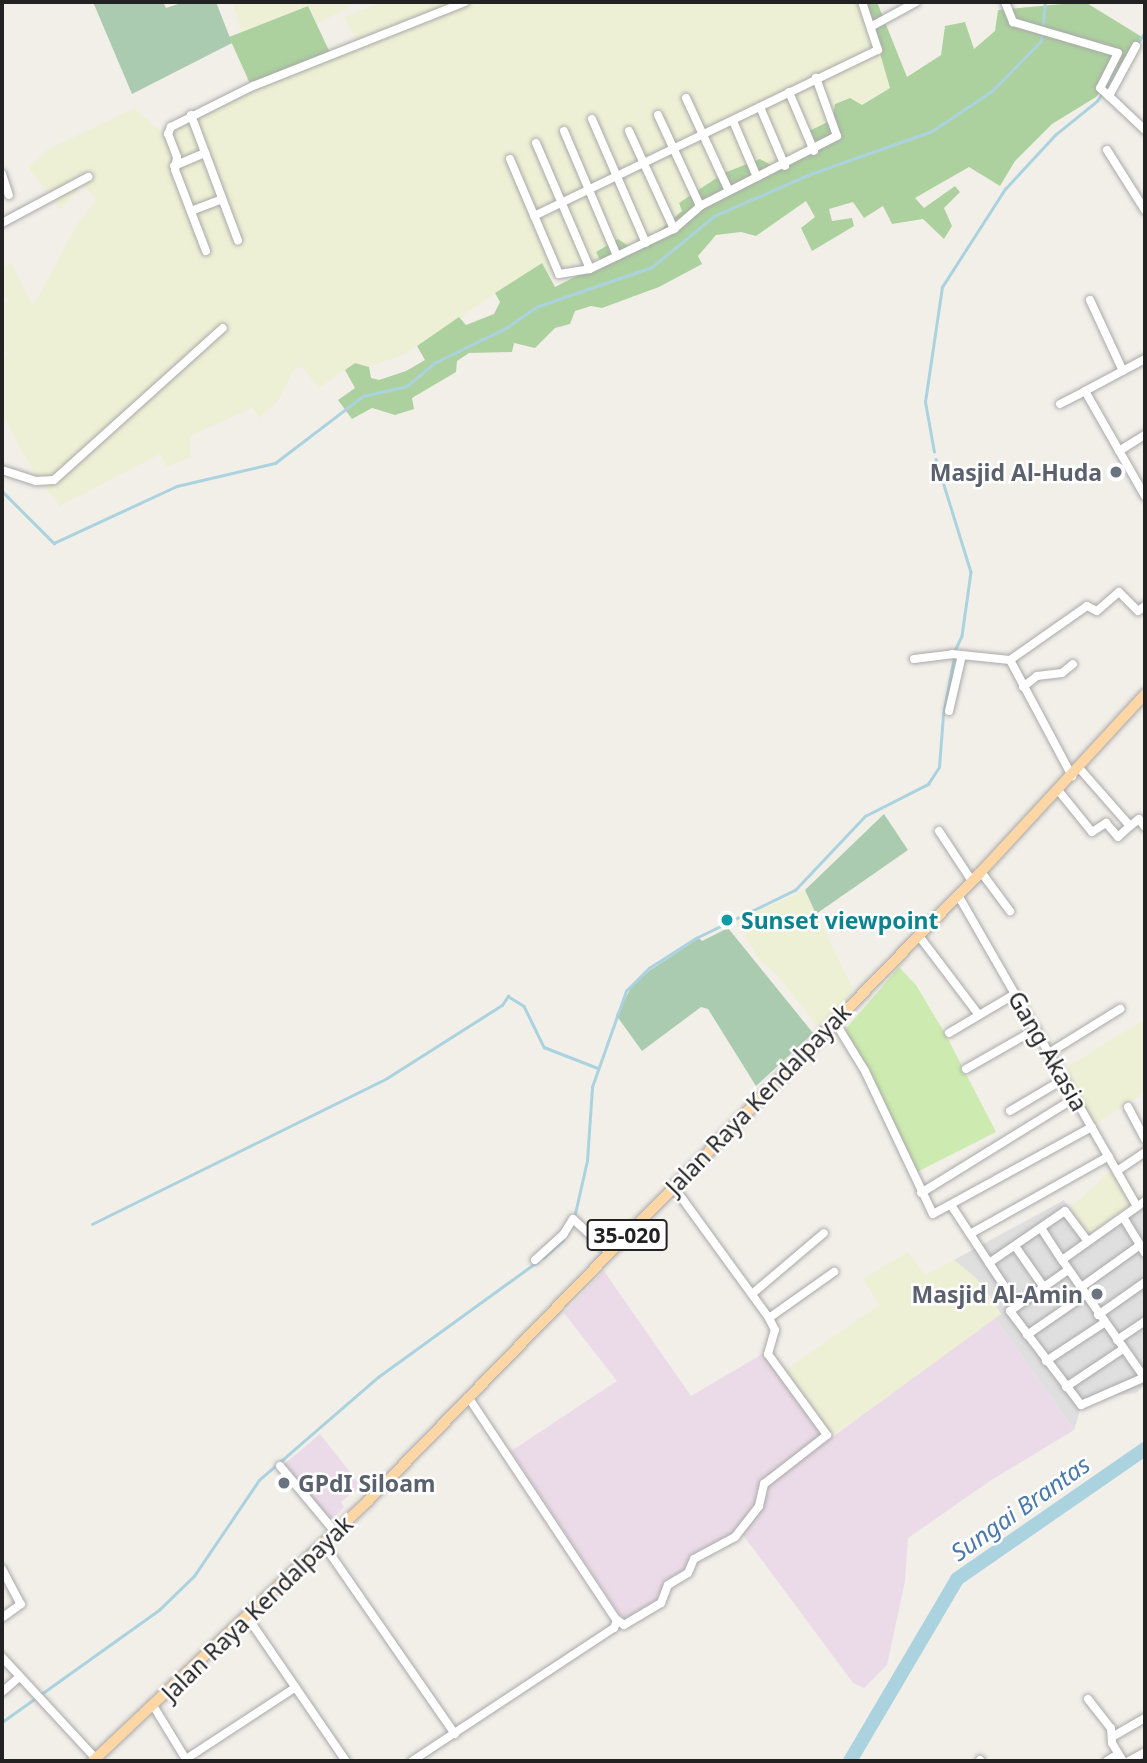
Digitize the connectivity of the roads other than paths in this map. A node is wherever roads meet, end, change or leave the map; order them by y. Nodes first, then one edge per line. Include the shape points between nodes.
1 (465, 2) edge
2 (862, 2) edge
3 (916, 2) edge
4 (1005, 2) edge
5 (872, 26) junction
6 (1136, 46) dead end
7 (816, 78) junction
8 (789, 92) junction
9 (1105, 93) junction
10 (686, 98) dead end
11 (761, 107) junction
12 (191, 115) junction
13 (658, 115) dead end
14 (592, 119) dead end
15 (733, 121) junction
16 (1145, 130) edge
17 (564, 131) dead end
18 (629, 131) dead end
19 (705, 136) junction
20 (536, 143) dead end
21 (1108, 150) dead end
22 (676, 151) junction
23 (814, 151) junction
24 (205, 153) junction
25 (510, 159) dead end
26 (648, 165) junction
27 (174, 166) junction
28 (785, 166) junction
29 (2, 174) edge
30 (88, 177) dead end
31 (757, 177) junction
32 (620, 178) junction
33 (591, 190) junction
34 (729, 191) junction
35 (9, 195) dead end
36 (222, 199) junction
37 (562, 203) junction
38 (700, 206) junction
39 (1145, 210) edge
40 (191, 211) junction
41 (534, 216) junction
42 (2, 223) edge
43 (674, 229) junction
44 (238, 241) dead end
45 (646, 243) junction
46 (206, 251) dead end
47 (617, 256) junction
48 (590, 269) junction
49 (1090, 300) dead end
50 (223, 328) dead end
51 (1145, 359) edge
52 (1124, 371) junction
53 (1085, 391) junction
54 (1060, 404) dead end
55 (1145, 435) edge
56 (1119, 451) junction
57 (2, 470) edge
58 (1144, 491) edge
59 (1145, 606) edge
60 (958, 654) junction
61 (914, 659) dead end
62 (1010, 660) junction
63 (1073, 664) dead end
64 (1023, 687) junction
65 (1145, 694) edge
66 (949, 711) dead end
67 (1075, 772) junction
68 (1058, 790) junction
69 (1130, 826) junction
70 (1145, 827) edge
71 (939, 831) dead end
72 (981, 872) junction
73 (972, 881) junction
74 (958, 895) junction
75 (1010, 912) dead end
76 (919, 936) junction
77 (1015, 994) junction
78 (1120, 1009) dead end
79 (979, 1016) junction
80 (835, 1022) junction
81 (1036, 1029) junction
82 (949, 1033) dead end
83 (1049, 1053) junction
84 (966, 1069) dead end
85 (1064, 1079) junction
86 (1075, 1098) junction
87 (1128, 1107) dead end
88 (1010, 1111) dead end
89 (1092, 1127) junction
90 (1145, 1139) edge
91 (1145, 1152) edge
92 (1109, 1156) junction
93 (1117, 1171) junction
94 (673, 1186) junction
95 (921, 1193) junction
96 (1141, 1203) edge
97 (951, 1205) junction
98 (1123, 1217) junction
99 (1041, 1227) junction
100 (824, 1233) dead end
101 (970, 1234) junction
102 (1088, 1241) junction
103 (1014, 1246) junction
104 (1143, 1249) edge
105 (610, 1253) junction
106 (535, 1260) dead end
107 (1062, 1260) junction
108 (989, 1263) junction
109 (1068, 1270) junction
110 (834, 1272) dead end
111 (1145, 1282) edge
112 (1042, 1286) junction
113 (1083, 1292) junction
114 (752, 1294) junction
115 (1016, 1304) junction
116 (1098, 1315) junction
117 (769, 1318) junction
118 (1145, 1321) edge
119 (1104, 1323) junction
120 (1027, 1335) junction
121 (1117, 1340) junction
122 (1123, 1349) junction
123 (1046, 1361) junction
124 (1145, 1377) edge
125 (1066, 1387) junction
126 (468, 1397) junction
127 (280, 1466) dead end
128 (336, 1533) junction
129 (324, 1545) junction
130 (2, 1569) edge
131 (2, 1618) edge
132 (248, 1618) junction
133 (616, 1619) junction
134 (2, 1657) edge
135 (19, 1677) junction
136 (296, 1687) junction
137 (2, 1692) edge
138 (1088, 1699) dead end
139 (154, 1707) junction
140 (1145, 1718) edge
141 (455, 1734) junction
142 (1112, 1737) junction
143 (1145, 1752) edge
144 (1120, 1757) edge
145 (94, 1760) edge
146 (187, 1760) edge
147 (346, 1761) edge
148 (412, 1761) edge
149 (1107, 1761) edge
150 (1129, 1761) edge

1 - 12 street
2 - 5 street
3 - 5 street
4 - 9 street via 1010,17 1018,23 1119,54
5 - 7 street via 878,50
6 - 9 street
7 - 8 street
7 - 23 street via 839,133
8 - 11 street
8 - 23 street
9 - 16 street
10 - 19 street
11 - 15 street
11 - 28 street
12 - 24 street
12 - 27 street via 169,130 177,157
13 - 22 street
14 - 32 street
15 - 19 street
15 - 31 street
17 - 33 street
18 - 26 street
19 - 22 street
19 - 34 street
20 - 37 street
21 - 39 street
22 - 26 street
22 - 38 street
23 - 28 street
24 - 27 street
24 - 36 street
25 - 41 street
26 - 32 street
26 - 43 street
27 - 40 street
28 - 31 street
29 - 35 street
30 - 42 street
31 - 34 street
32 - 33 street
32 - 45 street
33 - 37 street
33 - 47 street
34 - 38 street
36 - 40 street
36 - 44 street
37 - 41 street
37 - 48 street
38 - 43 street
40 - 46 street
41 - 48 street via 559,274
43 - 45 street
45 - 47 street
47 - 48 street
49 - 52 street
50 - 57 street via 54,480 36,481
51 - 52 street
52 - 53 street
53 - 54 street
53 - 56 street
55 - 56 street
56 - 58 street
59 - 62 street via 1138,611 1119,592 1097,611 1087,606
60 - 61 street
60 - 62 street
60 - 66 street
62 - 64 street
63 - 64 street via 1062,673 1042,674
64 - 67 street
65 - 67 main road, Jalan Raya Kendalpayak / 35-020
67 - 68 main road, Jalan Raya Kendalpayak / 35-020
67 - 69 street
68 - 69 street via 1092,832 1106,823 1118,837
68 - 72 main road, Jalan Raya Kendalpayak / 35-020
69 - 70 street via 1139,819
71 - 73 street
72 - 73 main road, Jalan Raya Kendalpayak / 35-020
72 - 75 street
73 - 74 main road, Jalan Raya Kendalpayak / 35-020
74 - 76 main road, Jalan Raya Kendalpayak / 35-020
74 - 77 street, Gang Akasia
76 - 79 street
76 - 80 main road, Jalan Raya Kendalpayak / 35-020
77 - 79 street
77 - 81 street, Gang Akasia
78 - 83 street
79 - 82 street
80 - 94 main road, Jalan Raya Kendalpayak / 35-020
80 - 95 street via 865,1072
81 - 83 street, Gang Akasia
81 - 84 street
83 - 85 street, Gang Akasia
85 - 86 street, Gang Akasia
85 - 88 street
86 - 89 street, Gang Akasia
86 - 95 street
87 - 90 street
89 - 92 street, Gang Akasia
89 - 97 street
91 - 93 street
92 - 93 street, Gang Akasia
92 - 101 street
93 - 96 street, Gang Akasia
94 - 105 main road, Jalan Raya Kendalpayak / 35-020
94 - 114 street
95 - 97 street via 933,1214
96 - 98 street
97 - 101 street
98 - 102 street
98 - 104 street
99 - 102 street via 1067,1211
99 - 103 street
99 - 107 street
100 - 114 street
101 - 108 street
102 - 107 street
103 - 108 street
103 - 112 street
104 - 113 street
105 - 106 street via 575,1219
105 - 126 main road, Jalan Raya Kendalpayak / 35-020
107 - 109 street
108 - 115 street
109 - 112 street
109 - 113 street
110 - 117 street
111 - 116 street
112 - 115 street
113 - 116 street
113 - 120 street
114 - 117 street
115 - 120 street via 1010,1311
116 - 119 street
117 - 133 street via 775,1331 768,1354 827,1435 825,1440 764,1483 760,1506 735,1537 694,1559 688,1573 668,1585 661,1603 624,1625
118 - 121 street
119 - 121 street
119 - 123 street
120 - 123 street
121 - 122 street
122 - 124 street
122 - 125 street
123 - 125 street
124 - 125 street via 1087,1405 1078,1403
126 - 128 main road, Jalan Raya Kendalpayak / 35-020
126 - 133 street
127 - 128 street
128 - 129 main road, Jalan Raya Kendalpayak / 35-020
129 - 132 main road, Jalan Raya Kendalpayak / 35-020
129 - 141 street
130 - 131 street via 21,1604
132 - 136 street
132 - 139 main road, Jalan Raya Kendalpayak / 35-020
133 - 141 street via 614,1628
134 - 135 street
135 - 137 street
135 - 145 street
136 - 146 street
136 - 147 street
138 - 142 street via 1107,1722
139 - 145 main road, Jalan Raya Kendalpayak / 35-020
139 - 146 street
140 - 142 street
141 - 148 street
142 - 144 street
143 - 150 street
144 - 149 street

